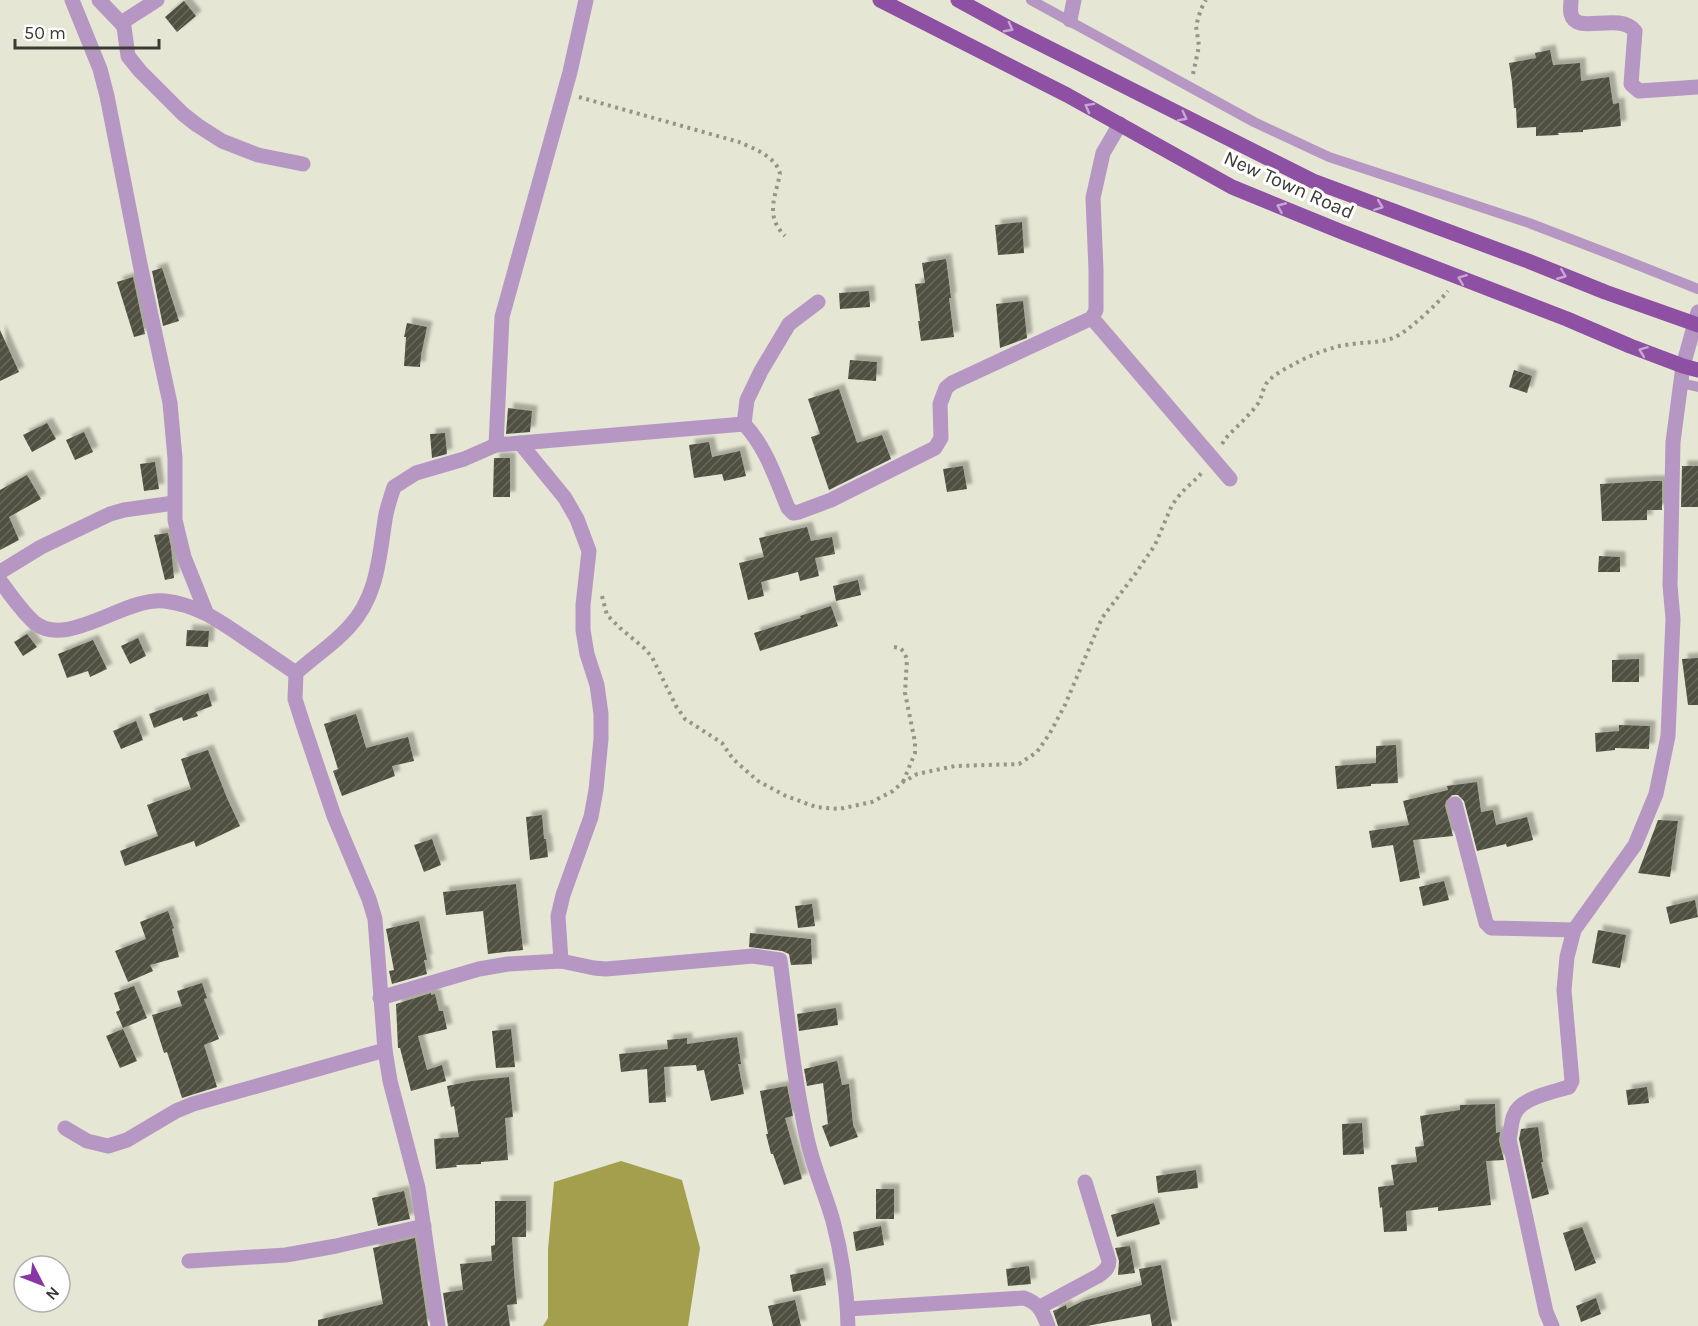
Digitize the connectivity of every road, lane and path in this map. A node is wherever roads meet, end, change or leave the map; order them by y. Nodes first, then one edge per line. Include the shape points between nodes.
1 (72, 0) edge
2 (99, 0) edge
3 (157, 0) edge
4 (586, 0) edge
5 (880, 0) edge
6 (958, 0) edge
7 (1031, 0) edge
8 (1074, 0) edge
9 (1206, 0) edge
10 (1571, 0) edge
11 (1070, 20) junction
12 (121, 23) junction
13 (1190, 87) junction
14 (1698, 87) edge
15 (564, 92) junction
16 (1119, 124) junction
17 (303, 164) dead end
18 (785, 236) dead end
19 (1459, 277) junction
20 (1698, 289) edge
21 (818, 302) dead end
22 (1092, 318) junction
23 (1697, 320) edge
24 (1683, 366) junction
25 (1698, 370) edge
26 (1680, 383) junction
27 (1698, 387) edge
28 (744, 424) junction
29 (520, 443) junction
30 (496, 445) junction
31 (1220, 447) dead end
32 (1209, 463) dead end
33 (1230, 479) dead end
34 (174, 503) junction
35 (0, 573) edge
36 (0, 581) edge
37 (600, 591) dead end
38 (206, 612) junction
39 (894, 647) dead end
40 (296, 673) junction
41 (903, 783) junction
42 (1455, 804) dead end
43 (1574, 930) junction
44 (561, 961) junction
45 (380, 998) junction
46 (385, 1050) junction
47 (64, 1128) dead end
48 (1085, 1182) dead end
49 (424, 1226) junction
50 (189, 1262) dead end
51 (1040, 1307) junction
52 (848, 1309) junction
53 (438, 1326) edge
54 (848, 1326) edge
55 (1048, 1326) edge
56 (1552, 1326) edge

1 - 34 street via 107,96 170,403
2 - 12 street
3 - 12 street
4 - 15 street
16 -> 5 main road, New Town Road
6 -> 23 main road, New Town Road via 1313,181 1605,292
7 - 11 lane
8 - 11 street
9 - 13 path via 1196,26 1199,46
10 - 14 street via 1575,21 1621,22 1635,31 1631,84 1634,88 1639,91
11 - 13 lane
12 - 17 street via 128,56 190,120 222,141 258,155
13 - 20 lane via 1329,157 1529,223
15 - 18 path via 739,142 774,161 780,174 773,219
15 - 30 street via 502,316
19 -> 16 main road, New Town Road via 1233,187
16 - 22 street via 1103,153 1093,198 1096,310
24 -> 19 main road, New Town Road
19 - 31 path via 1440,300 1394,338 1328,349 1275,376 1266,384 1256,406
21 - 28 street via 789,324 747,400
22 - 28 street via 952,383 940,404 941,438 936,448 799,512 788,508 763,449
22 - 33 street
23 - 24 street
24 - 25 main road, New Town Road
24 - 26 street
26 - 27 lane
26 - 43 street via 1673,442 1673,620 1668,736 1656,794 1635,845
28 - 29 street
29 - 30 street
29 - 44 street via 565,498 589,551 583,630 597,685 601,739 591,817 558,916
30 - 40 street via 416,473 394,487 373,589 351,626
32 - 41 path via 1172,505 1155,545 1102,618 1065,705 1037,752 1019,764 955,766 917,774
34 - 35 street via 110,514 41,547
34 - 38 street via 184,557
36 - 38 street via 36,623 49,630 82,626 145,602 163,600
37 - 41 path via 607,615 652,657 685,719 722,743 758,782 816,807 839,809 872,802
38 - 40 street
39 - 41 path via 900,648 907,659 904,693 915,742 915,753
40 - 45 street via 296,699 303,724 375,919
42 - 43 street via 1488,926
43 - 56 street via 1564,990 1572,1081 1569,1087 1529,1100 1518,1108 1509,1139
44 - 45 street via 479,969
44 - 52 street via 606,969 753,956 780,960 807,1137 839,1245
45 - 46 street
46 - 47 street via 194,1104 108,1146 87,1141
46 - 49 street
48 - 51 street via 1109,1265 1098,1276
49 - 50 street via 286,1255
49 - 53 street
51 - 52 street via 1024,1298
51 - 55 street
52 - 54 street

